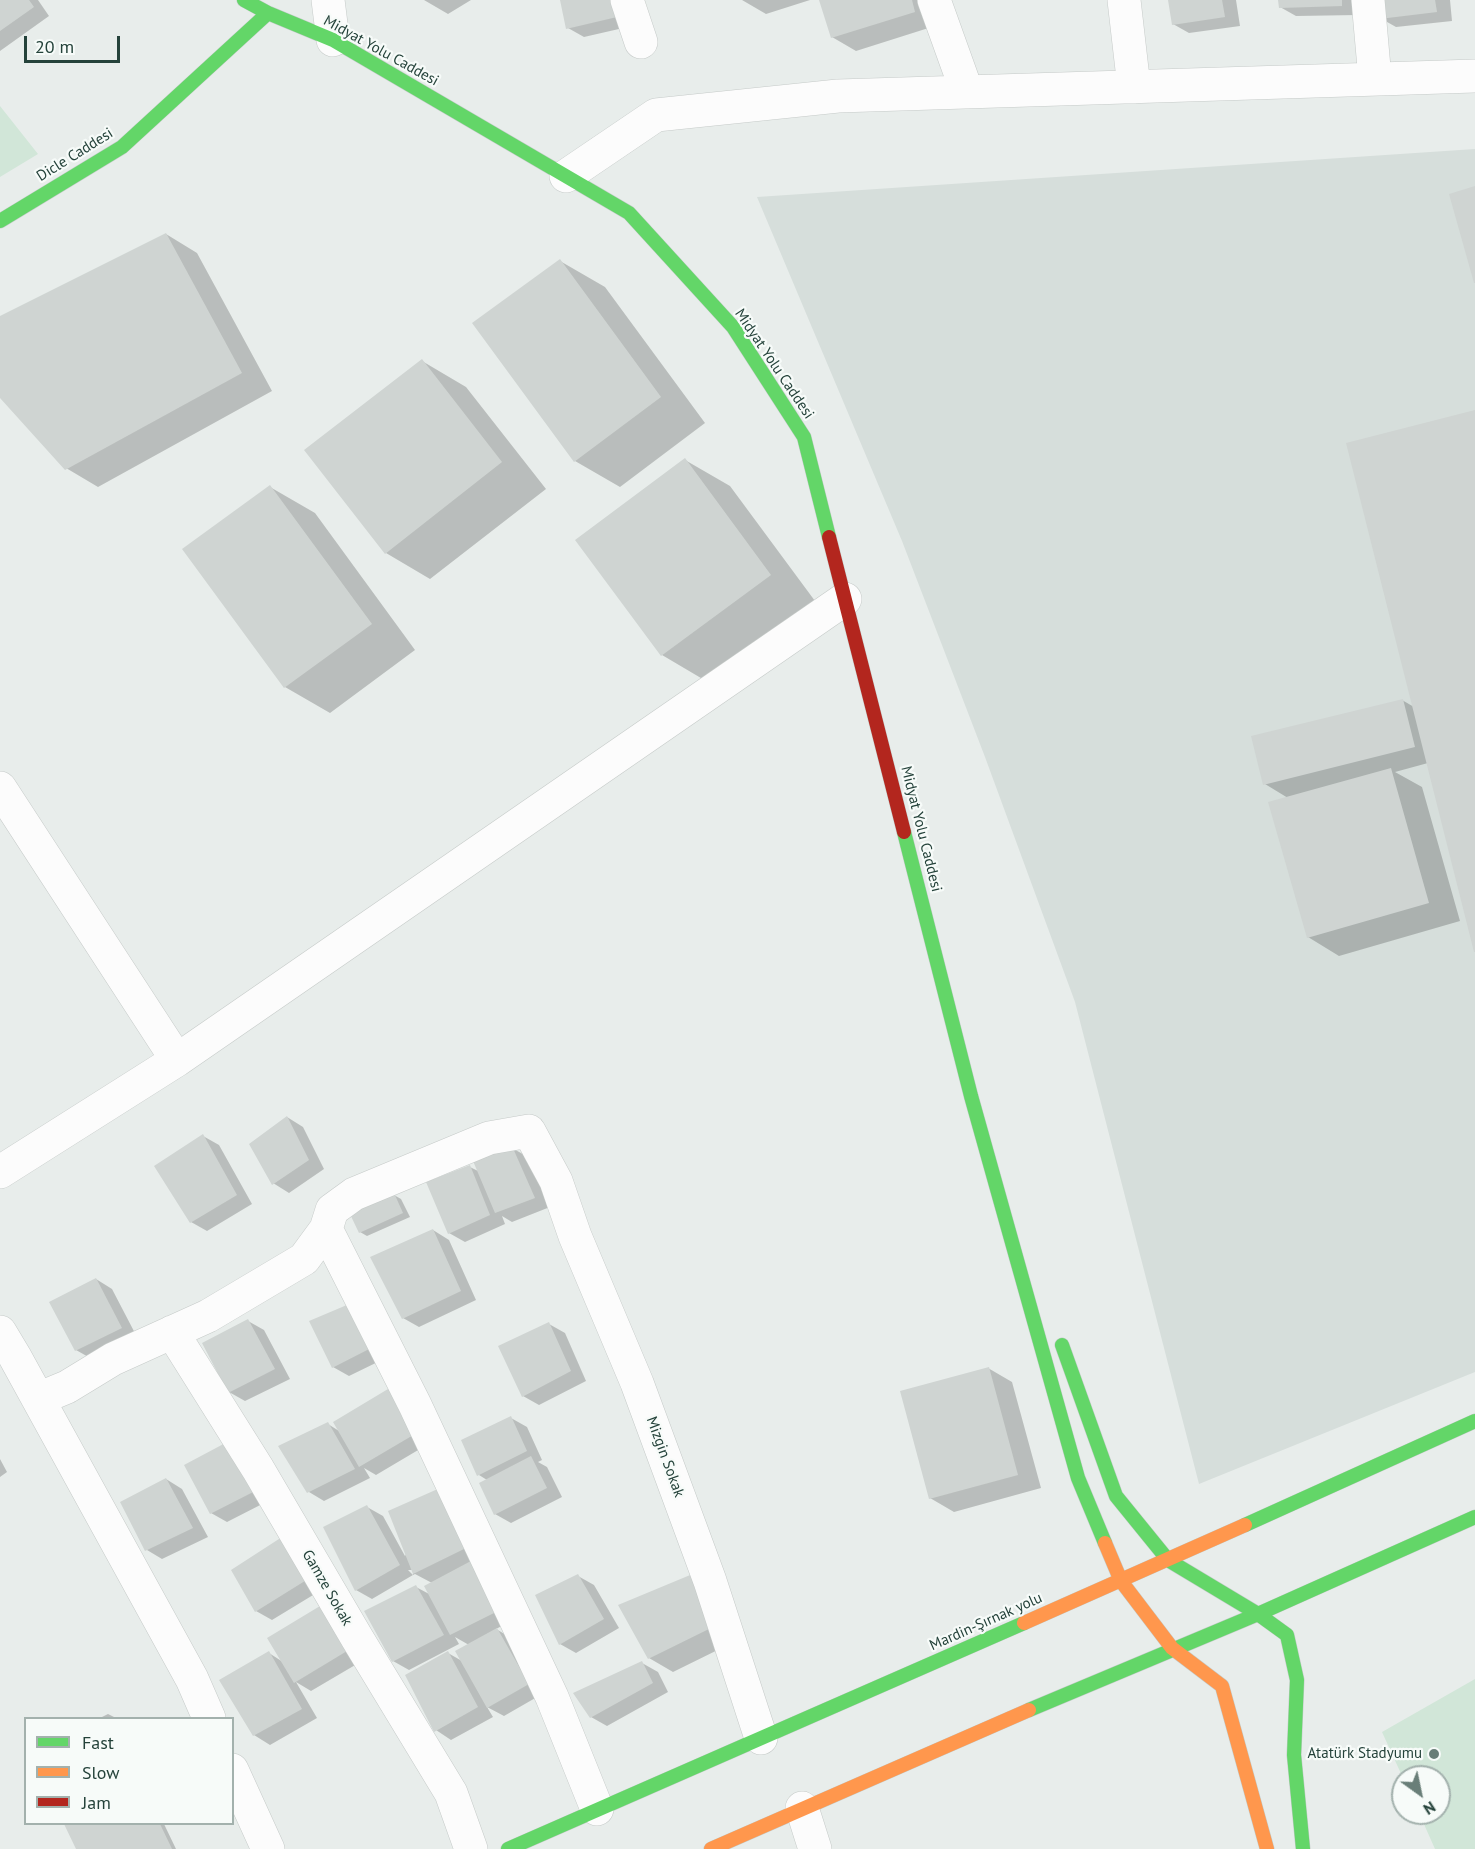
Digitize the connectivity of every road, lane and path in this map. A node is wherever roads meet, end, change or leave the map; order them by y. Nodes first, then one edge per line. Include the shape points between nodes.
1 (244, 0) edge
2 (328, 0) edge
3 (627, 0) edge
4 (934, 0) edge
5 (1124, 0) edge
6 (1368, 0) edge
7 (268, 13) junction
8 (333, 40) junction
9 (641, 42) dead end
10 (1475, 76) edge
11 (1375, 79) junction
12 (1134, 87) junction
13 (967, 92) junction
14 (566, 176) junction
15 (0, 221) edge
16 (845, 599) junction
17 (5, 806) edge
18 (177, 1060) junction
19 (971, 1096) junction
20 (0, 1172) edge
21 (326, 1229) junction
22 (1032, 1263) dead end
23 (1056, 1329) dead end
24 (0, 1332) edge
25 (172, 1332) junction
26 (38, 1399) junction
27 (1475, 1421) edge
28 (1475, 1517) edge
29 (1168, 1560) junction
30 (1121, 1581) junction
31 (1258, 1614) junction
32 (1172, 1648) junction
33 (208, 1717) edge
34 (761, 1738) junction
35 (234, 1774) edge
36 (802, 1808) junction
37 (597, 1809) junction
38 (268, 1849) edge
39 (471, 1849) edge
40 (508, 1849) edge
41 (711, 1849) edge
42 (815, 1849) edge
43 (1267, 1849) edge
44 (1303, 1849) edge

1 - 7 main road, Midyat Yolu Caddesi
2 - 8 street
3 - 9 street
4 - 13 street
5 - 12 street
6 - 11 street
7 - 8 main road, Midyat Yolu Caddesi
7 - 15 main road, Dicle Caddesi via 122,147
8 - 14 main road, Midyat Yolu Caddesi
10 - 11 street
11 - 12 street
12 - 13 street
13 - 14 street via 838,96 656,115
14 - 16 main road, Midyat Yolu Caddesi via 629,213 733,327 804,437
16 - 18 street
16 - 19 main road, Midyat Yolu Caddesi
17 - 18 street
18 - 20 street
19 - 22 main road
19 - 30 main road via 1078,1478
21 - 25 street via 304,1259 208,1316
21 - 34 street, Mizgin Sokak via 332,1210 354,1194 489,1138 529,1131 556,1181 637,1383 710,1581
21 - 37 street via 416,1405 537,1665
23 - 29 main road via 1116,1496
24 - 26 street
25 - 26 street
25 - 39 street, Gamze Sokak via 451,1793
26 - 33 street via 192,1679
27 - 29 main road, Mardin-Şırnak yolu
28 - 31 main road
29 - 30 main road, Mardin-Şırnak yolu
29 - 31 main road
30 - 32 main road
30 - 34 main road, Mardin-Şırnak yolu
31 - 32 main road
31 - 44 main road via 1287,1635 1297,1680 1294,1755
32 - 36 main road
32 - 43 main road via 1222,1686
34 - 37 main road, Mardin-Şırnak yolu
35 - 38 street
36 - 41 main road
36 - 42 street
37 - 40 main road, Mardin-Şırnak yolu

